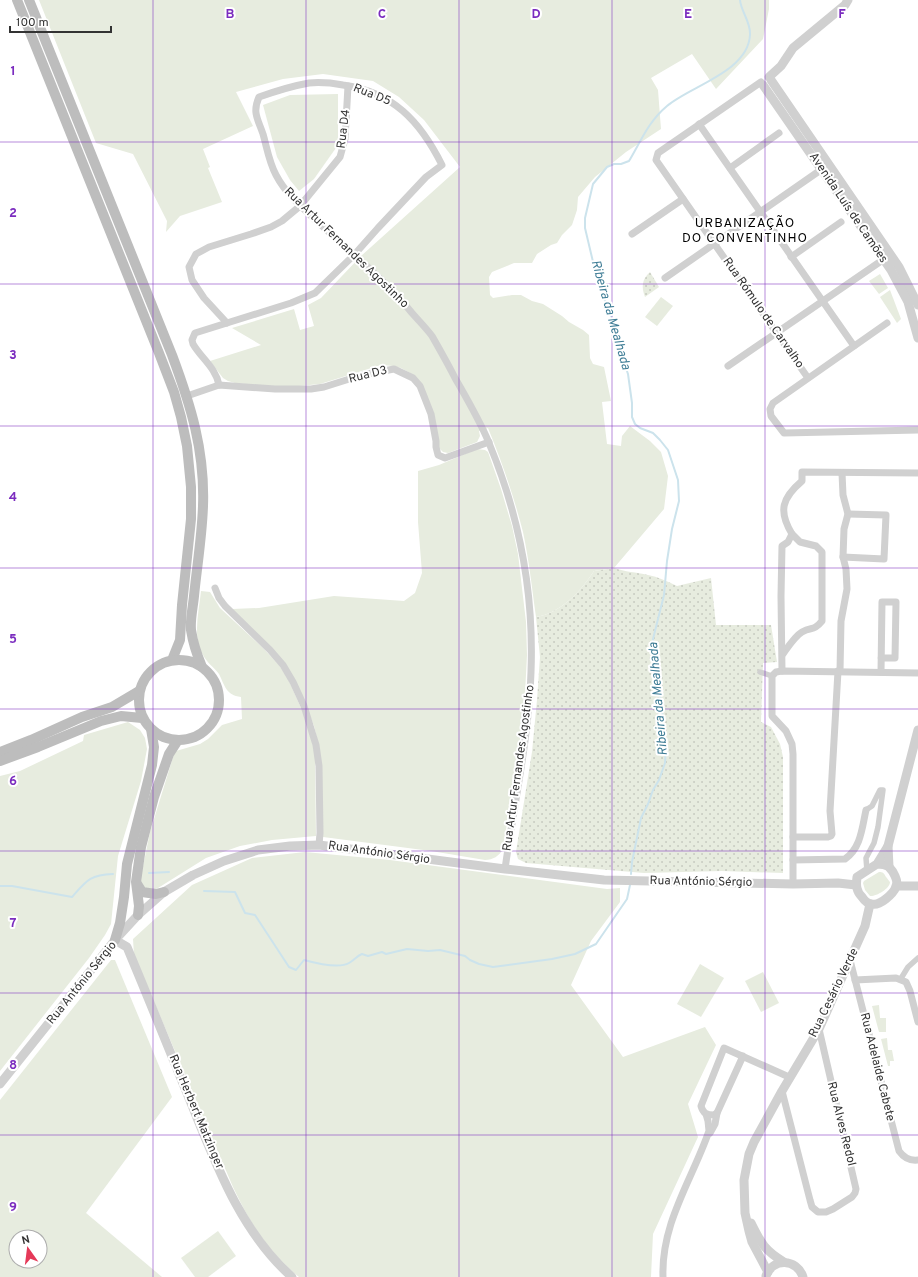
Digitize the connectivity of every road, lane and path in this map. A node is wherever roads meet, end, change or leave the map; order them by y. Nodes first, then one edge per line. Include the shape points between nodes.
1 (17, 0) edge
2 (29, 0) edge
3 (848, 0) edge
4 (766, 81) junction
5 (348, 86) junction
6 (255, 106) joint
7 (699, 124) junction
8 (778, 133) dead end
9 (825, 166) junction
10 (730, 168) junction
11 (683, 199) junction
12 (300, 206) junction
13 (760, 212) junction
14 (841, 222) dead end
15 (632, 234) dead end
16 (714, 244) junction
17 (354, 255) junction
18 (791, 257) junction
19 (887, 257) junction
20 (665, 278) dead end
21 (822, 302) junction
22 (918, 305) edge
23 (227, 323) junction
24 (887, 323) dead end
25 (776, 333) junction
26 (918, 338) edge
27 (854, 346) junction
28 (728, 366) dead end
29 (808, 378) junction
30 (219, 385) junction
31 (187, 396) junction
32 (918, 430) edge
33 (489, 442) junction
34 (842, 473) junction
35 (918, 473) edge
36 (848, 514) junction
37 (792, 534) junction
38 (843, 557) junction
39 (215, 588) dead end
40 (783, 655) junction
41 (881, 658) junction
42 (172, 660) junction
43 (202, 667) junction
44 (782, 671) junction
45 (839, 671) junction
46 (760, 672) dead end
47 (881, 672) junction
48 (918, 672) edge
49 (772, 676) junction
50 (139, 691) junction
51 (142, 718) junction
52 (151, 730) junction
53 (918, 730) edge
54 (178, 740) junction
55 (0, 752) edge
56 (0, 761) edge
57 (866, 810) joint
58 (793, 837) junction
59 (318, 845) junction
60 (888, 846) junction
61 (793, 860) junction
62 (877, 864) junction
63 (889, 867) junction
64 (505, 869) junction
65 (866, 871) junction
66 (136, 882) junction
67 (793, 884) junction
68 (856, 885) junction
69 (896, 886) junction
70 (918, 886) edge
71 (164, 892) junction
72 (124, 897) junction
73 (870, 904) junction
74 (138, 915) junction
75 (116, 940) junction
76 (918, 958) edge
77 (850, 960) junction
78 (855, 980) junction
79 (900, 980) junction
80 (918, 1022) edge
81 (819, 1028) junction
82 (743, 1056) junction
83 (789, 1077) junction
84 (0, 1084) edge
85 (782, 1091) junction
86 (717, 1113) junction
87 (706, 1114) junction
88 (707, 1137) junction
89 (918, 1160) edge
90 (744, 1206) junction
91 (784, 1262) junction
92 (767, 1275) edge
93 (292, 1277) edge
94 (663, 1277) edge
95 (802, 1277) edge

1 - 42 main road via 159,353 181,417 189,460 191,518 180,640
2 - 31 main road
3 - 4 street, Rua Rómulo de Carvalho via 793,48 781,66
4 - 7 street, Rua Rómulo de Carvalho
4 - 9 street, Avenida Luís de Camões
5 - 6 street, Rua D5 via 310,83 259,97
5 - 12 street, Rua D4 via 345,139 340,157
5 - 17 street, Rua D5 via 360,88 400,108 424,132 442,165 426,177
6 - 12 street, Rua Artur Fernandes Agostinho via 275,174
7 - 10 street
7 - 11 street, Rua Rómulo de Carvalho via 658,153 656,160
8 - 10 street
9 - 13 street
9 - 19 street, Avenida Luís de Camões
10 - 13 street
11 - 15 street
11 - 16 street, Rua Rómulo de Carvalho
12 - 17 street, Rua Artur Fernandes Agostinho
12 - 23 street, Rua D4 via 277,224 209,247 196,254 190,267 192,280 204,298
13 - 16 street
13 - 18 street
14 - 18 street
16 - 20 street
16 - 25 street, Rua Rómulo de Carvalho
17 - 23 street via 315,293
17 - 33 street, Rua Artur Fernandes Agostinho via 399,298 430,334
18 - 21 street
19 - 21 street
19 - 22 street, Avenida Luís de Camões via 899,266
19 - 26 street, Avenida Luís de Camões via 908,302
21 - 25 street
21 - 27 street
23 - 30 street via 198,332 192,340 216,374
24 - 27 street
25 - 28 street
25 - 29 street, Rua Rómulo de Carvalho
27 - 29 street
29 - 32 street via 773,403 770,409 771,416 784,433
30 - 31 street, Rua D3
30 - 33 street, Rua D3 via 311,389 394,369 413,378 420,386 430,414 438,455 445,458
31 - 43 main road via 199,444 202,475 203,505 191,628 195,650
33 - 64 street, Rua Artur Fernandes Agostinho via 511,505 522,552 531,642 528,717
34 - 35 street
34 - 36 street via 842,495
34 - 37 street via 802,472 802,481 786,497 783,510 786,524
36 - 38 street via 844,529
36 - 38 street via 886,516 884,559
37 - 40 street via 788,542 782,546
37 - 40 street via 800,542 816,546 822,552 822,621 816,628 802,632
38 - 45 street via 847,589 841,621
39 - 59 street via 225,606 283,665 304,706 316,745 319,766
40 - 44 street
41 - 41 street via 895,658 896,602 882,602
41 - 47 street
42 - 43 main road via 188,661
42 - 50 main road via 151,670
43 - 54 main road via 210,674 216,686 218,709 204,732
44 - 45 street
44 - 49 street
45 - 47 street
45 - 58 street via 830,811 832,834 828,837
46 - 49 street
47 - 48 street
49 - 58 street via 772,716 786,731 792,744
50 - 51 main road via 137,704
50 - 55 main road via 112,708
51 - 52 main road
51 - 56 main road via 122,716 101,721
52 - 54 main road via 163,737
52 - 72 main road via 154,747 152,765 127,864
53 - 60 street
54 - 66 main road via 169,754 154,797 141,847
57 - 61 street via 859,843 848,857
57 - 65 street via 872,806 880,790 883,790 878,827 874,843 866,858
58 - 61 street
59 - 64 street, Rua António Sérgio
59 - 71 street, Rua António Sérgio via 258,850 224,861
60 - 62 street
60 - 63 street
61 - 67 street
62 - 63 street
62 - 65 street
63 - 69 street via 896,880
64 - 67 street, Rua António Sérgio via 604,880
65 - 68 street via 857,877
66 - 71 main road via 142,892
66 - 74 main road
67 - 68 street, Rua António Sérgio
68 - 73 street via 862,898
69 - 70 street
69 - 73 street via 889,896 876,904
71 - 74 street, Rua António Sérgio
72 - 74 main road
72 - 75 main road
73 - 77 street, Rua Cesário Verde via 865,926
74 - 75 street, Rua António Sérgio
75 - 84 street, Rua António Sérgio
75 - 93 street, Rua Herbert Matzinger via 127,947 202,1130 236,1204 268,1253
76 - 79 street via 908,966
77 - 78 street, Rua Adelaide Cabete
77 - 81 street, Rua Cesário Verde
78 - 79 street
78 - 89 street, Rua Adelaide Cabete via 899,1151 908,1160
79 - 80 street via 906,982 910,991
81 - 83 street, Rua Cesário Verde
81 - 85 street, Rua Alves Redol via 855,1183 855,1193 852,1197 826,1212 818,1212 812,1206
82 - 83 street
82 - 86 street
82 - 87 street via 724,1048 701,1106
83 - 85 street, Rua Cesário Verde
85 - 90 street, Rua Cesário Verde via 749,1154 744,1180
86 - 87 street
86 - 88 street via 715,1124
87 - 88 street via 709,1126
88 - 94 street via 676,1208 665,1254
90 - 91 street via 760,1242 770,1254
90 - 92 street via 752,1242
91 - 92 street via 774,1265
91 - 95 street via 799,1268

